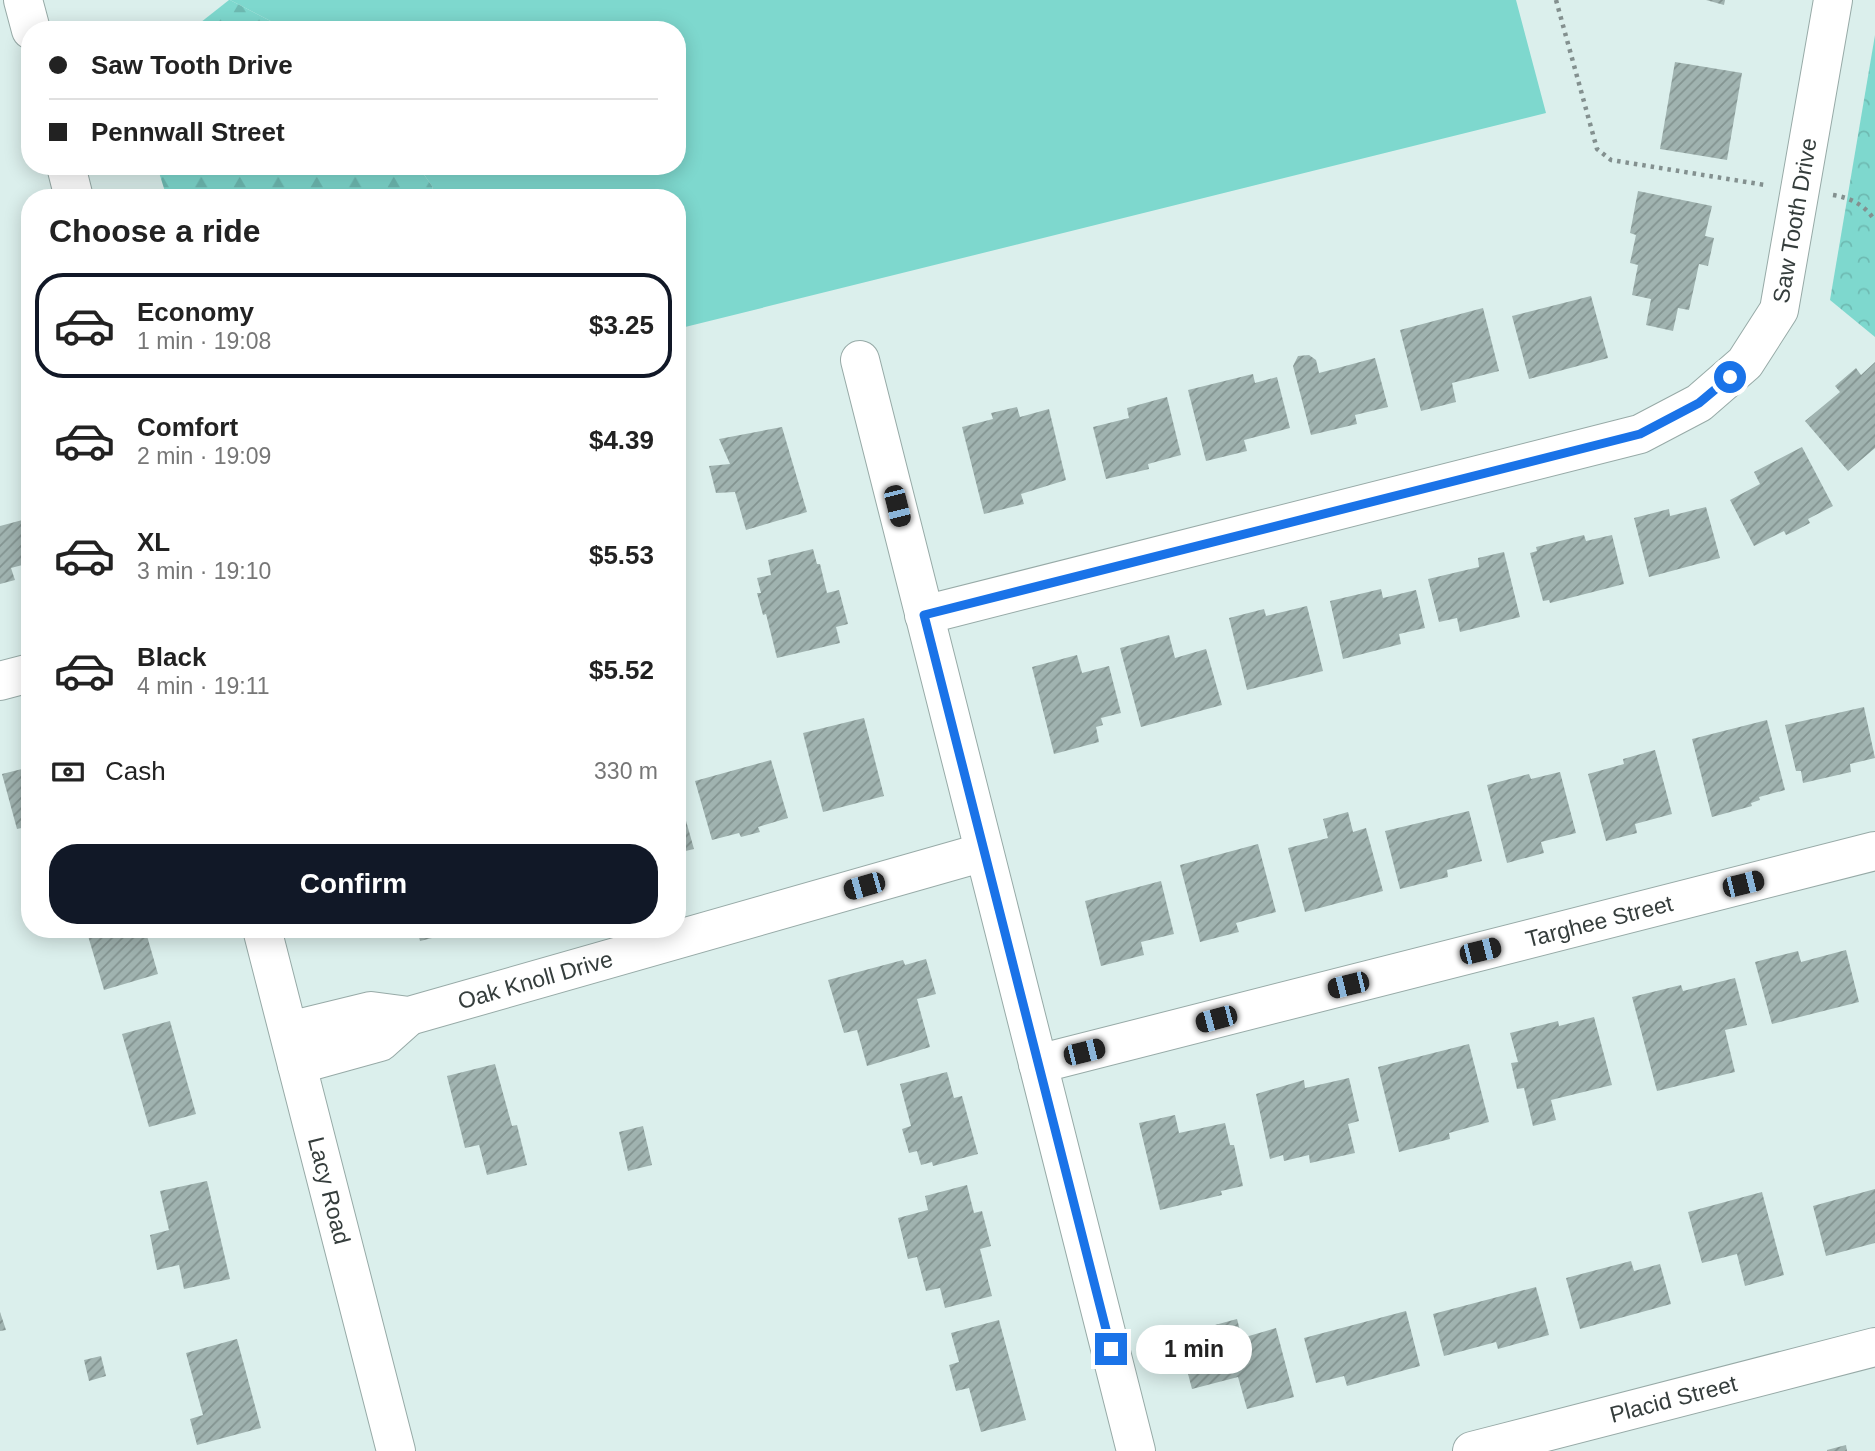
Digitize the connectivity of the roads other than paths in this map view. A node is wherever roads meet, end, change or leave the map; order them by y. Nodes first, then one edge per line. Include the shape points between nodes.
1 (23, 0) edge
2 (1833, 0) edge
3 (29, 21) edge
4 (860, 360) dead end
5 (924, 615) junction
6 (21, 675) edge
7 (0, 681) edge
8 (1875, 851) edge
9 (984, 852) junction
10 (686, 937) edge
11 (264, 938) edge
12 (682, 938) edge
13 (293, 1048) junction
14 (1038, 1064) junction
15 (1875, 1347) edge
16 (396, 1451) edge
17 (1136, 1451) edge
18 (1472, 1451) edge

1 - 3 street
2 - 5 street, Saw Tooth Drive via 1779,310 1745,363 1699,403 1640,434
4 - 5 street
5 - 9 street
6 - 7 street
8 - 14 street, Targhee Street
9 - 10 street, Oak Knoll Drive
9 - 14 street
11 - 13 street, Lacy Road
12 - 13 street, Oak Knoll Drive via 409,1016 371,1010
13 - 16 street, Lacy Road
14 - 17 street
15 - 18 street, Placid Street

